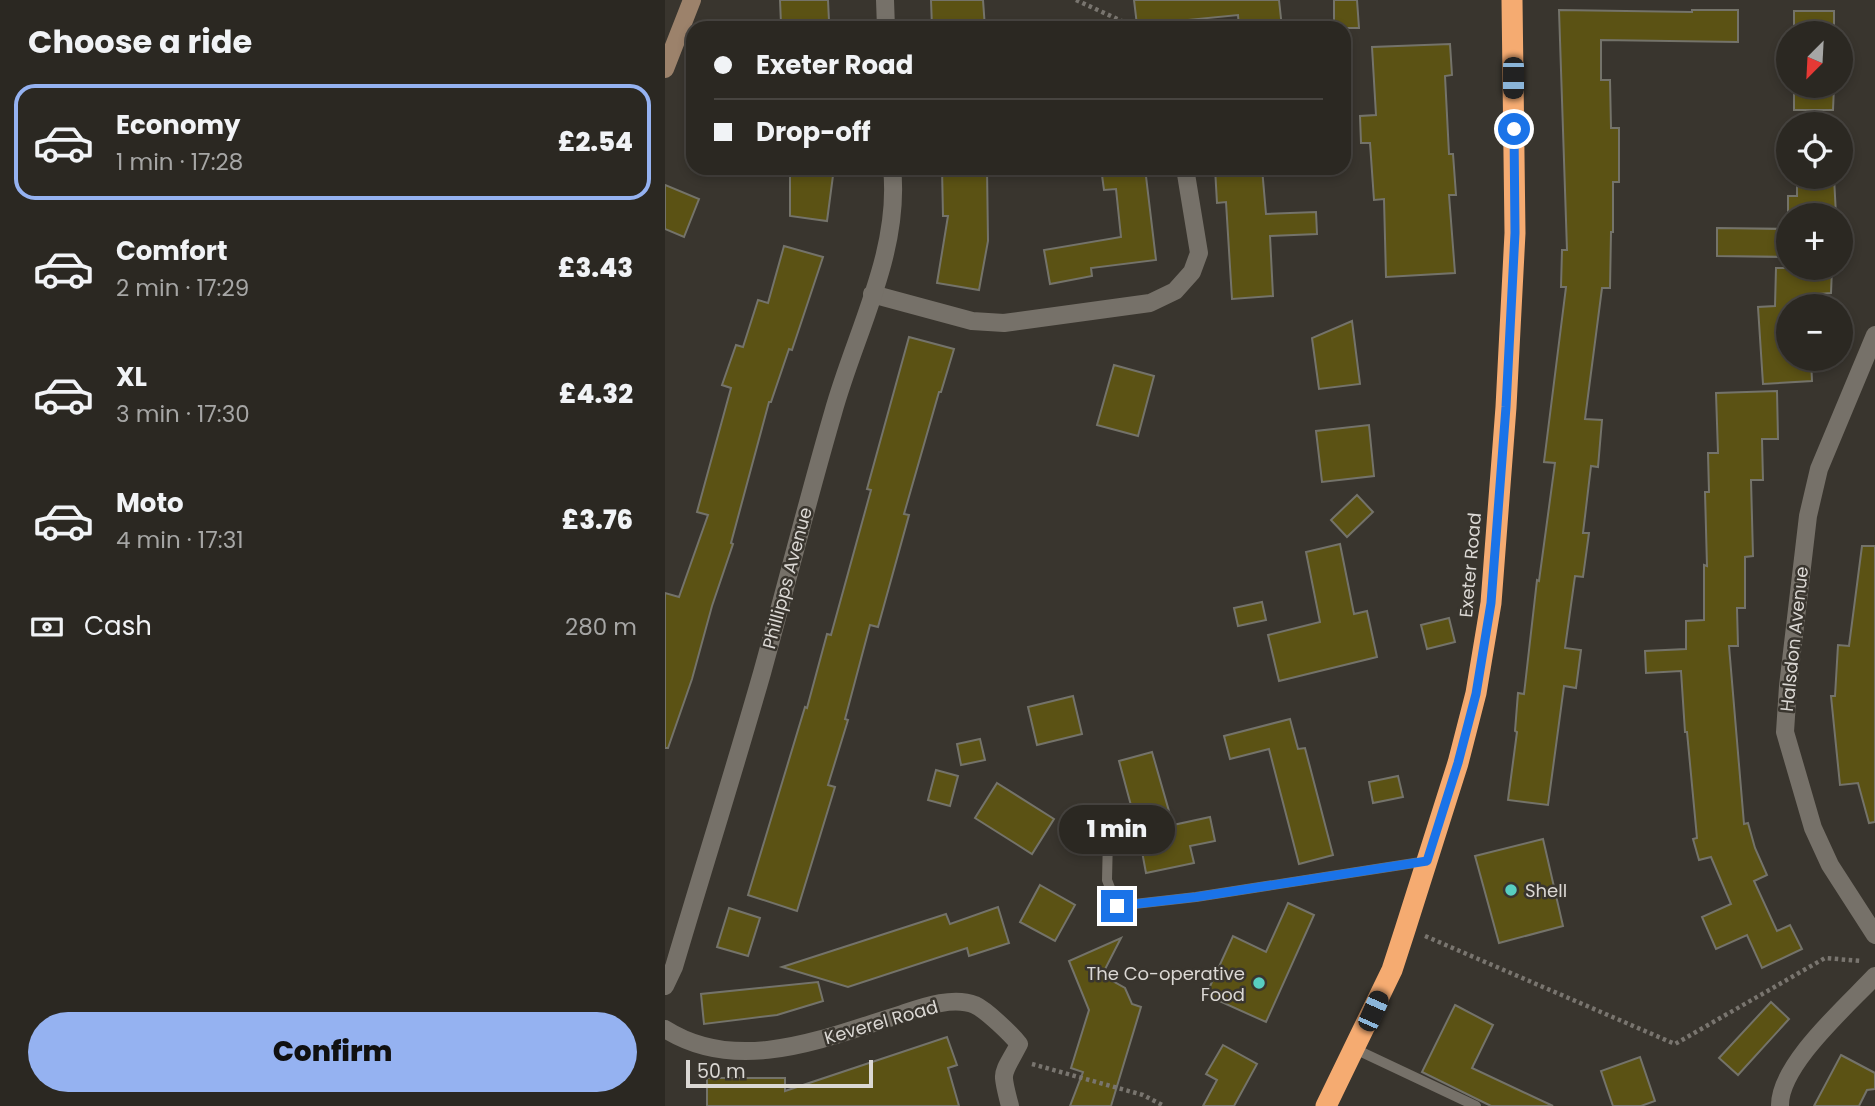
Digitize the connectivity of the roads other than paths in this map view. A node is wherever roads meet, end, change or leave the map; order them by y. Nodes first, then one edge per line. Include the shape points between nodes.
1 (692, 0) edge
2 (885, 0) edge
3 (1512, 0) edge
4 (886, 21) edge
5 (665, 69) edge
6 (893, 175) edge
7 (1186, 175) edge
8 (872, 294) junction
9 (1875, 335) edge
10 (1108, 837) dead end
11 (1427, 861) junction
12 (1875, 935) edge
13 (1872, 970) edge
14 (665, 986) edge
15 (665, 1029) edge
16 (1355, 1049) junction
17 (1010, 1106) edge
18 (1327, 1106) edge
19 (1476, 1106) edge
20 (1780, 1106) edge

1 - 5 street
2 - 4 street
3 - 11 highway, Exeter Road via 1515,233 1491,603 1476,694
6 - 8 street, Phillipps Avenue via 891,228
7 - 8 street via 1199,253 1192,272 1175,291 1150,303 1004,323 972,321
8 - 14 street, Phillipps Avenue
9 - 12 street, Halsdon Avenue via 1819,469 1808,516 1785,732 1813,828 1830,865
10 - 11 lane via 1107,880 1117,906
11 - 16 highway, Exeter Road via 1392,970
13 - 20 street via 1798,1059
15 - 17 street, Keverel Road via 691,1042 724,1050 766,1051 805,1044 926,1007 975,1005 1019,1044 1002,1077
16 - 18 highway, Exeter Road
16 - 19 lane

